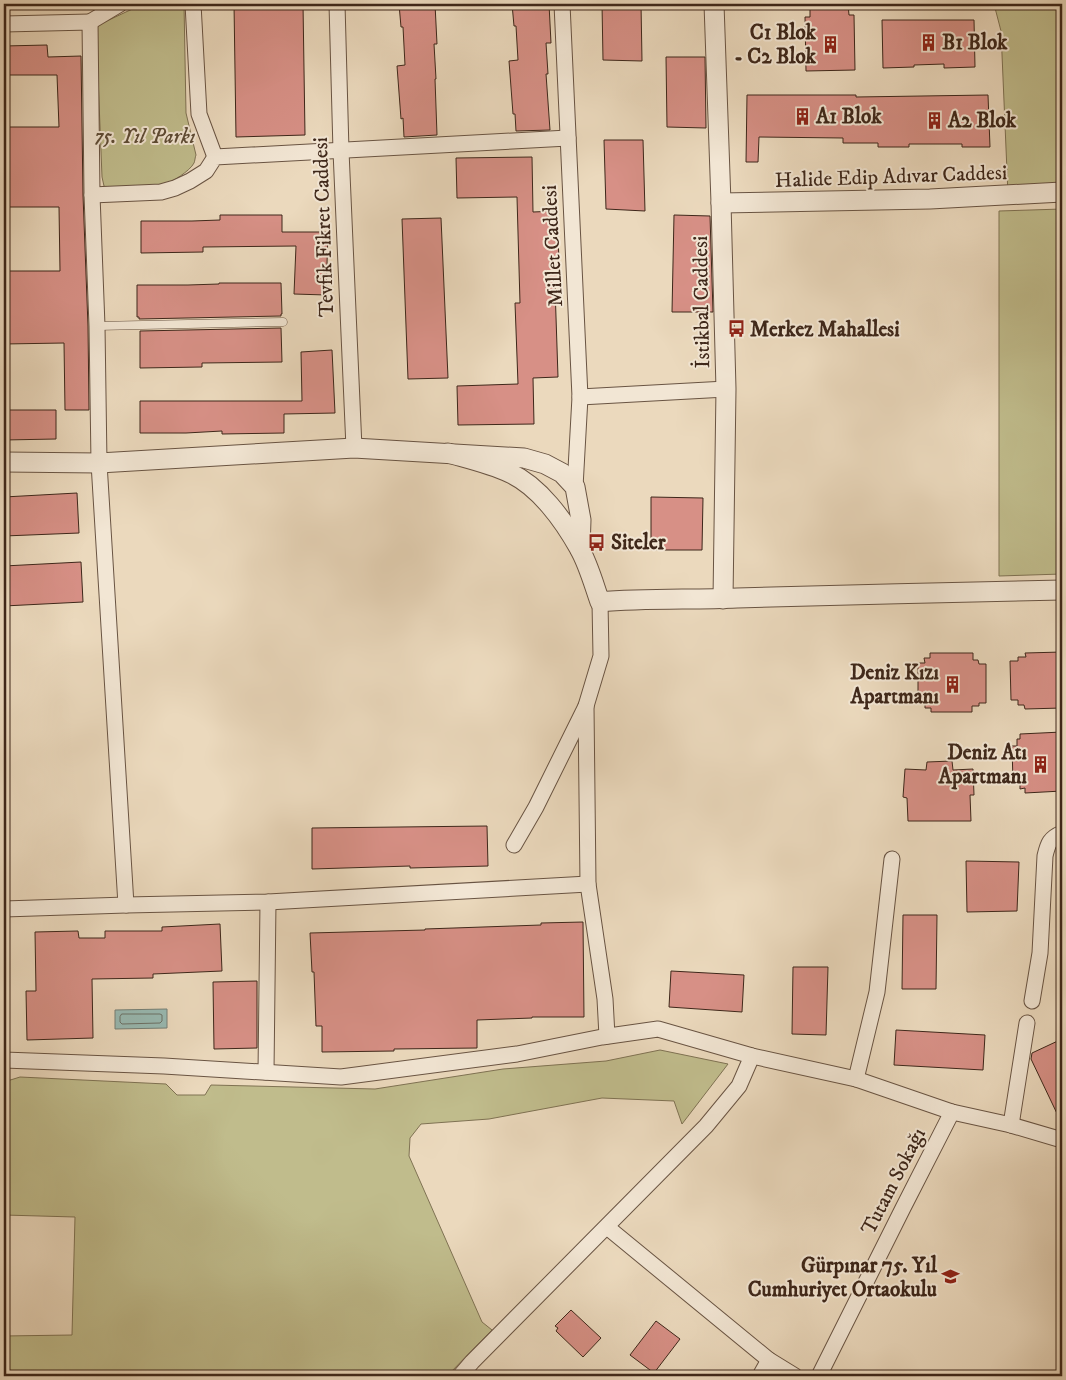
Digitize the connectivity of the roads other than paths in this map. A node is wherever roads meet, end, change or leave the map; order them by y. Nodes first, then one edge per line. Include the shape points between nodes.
1 (120, 4) edge
2 (193, 4) edge
3 (337, 4) edge
4 (562, 4) edge
5 (714, 4) edge
6 (90, 22) junction
7 (4, 24) edge
8 (568, 138) junction
9 (341, 151) junction
10 (215, 158) junction
11 (1062, 192) edge
12 (92, 195) junction
13 (721, 203) junction
14 (283, 322) dead end
15 (98, 326) junction
16 (726, 389) junction
17 (580, 397) junction
18 (354, 448) junction
19 (448, 453) junction
20 (4, 462) edge
21 (99, 463) junction
22 (575, 487) junction
23 (580, 549) junction
24 (1062, 590) edge
25 (723, 599) junction
26 (600, 602) junction
27 (586, 706) junction
28 (1062, 833) edge
29 (514, 845) dead end
30 (892, 859) dead end
31 (588, 884) junction
32 (268, 902) junction
33 (126, 905) junction
34 (4, 909) edge
35 (1032, 1001) dead end
36 (1027, 1023) dead end
37 (607, 1036) junction
38 (752, 1056) junction
39 (4, 1060) edge
40 (266, 1072) junction
41 (856, 1079) junction
42 (952, 1112) junction
43 (1011, 1125) junction
44 (1062, 1140) edge
45 (607, 1227) junction
46 (768, 1360) junction
47 (462, 1376) edge
48 (760, 1376) edge
49 (795, 1376) edge
50 (819, 1376) edge

1 - 6 street
2 - 10 street via 199,114
3 - 9 street, Tevfik Fikret Caddesi
4 - 8 street, Millet Caddesi
5 - 13 street, İstikbal Caddesi
6 - 7 street
6 - 12 street
8 - 9 street
8 - 17 street, Millet Caddesi
9 - 10 street
9 - 18 street, Tevfik Fikret Caddesi
10 - 12 street via 206,171 175,188 161,192
11 - 13 street, Halide Edip Adıvar Caddesi via 930,200
12 - 15 street
13 - 16 street, İstikbal Caddesi
14 - 15 lane
15 - 21 street
16 - 17 street
16 - 25 street, İstikbal Caddesi
17 - 22 street, Millet Caddesi
18 - 19 street
18 - 21 street
19 - 22 street via 524,458 562,473
19 - 23 street via 511,473 532,487 552,508
20 - 21 street
21 - 33 street
22 - 23 street via 581,520
23 - 26 street
24 - 25 street
25 - 26 street
26 - 27 street via 601,656
27 - 29 street
27 - 31 street
28 - 35 street via 1054,836 1045,856 1040,953
30 - 41 street via 877,992
31 - 32 street
31 - 37 street via 605,999
32 - 33 street
32 - 40 street
33 - 34 street
36 - 43 street
37 - 38 street via 658,1029
37 - 40 street via 517,1054 341,1077
38 - 41 street
38 - 45 street via 739,1086
39 - 40 street
41 - 42 street
42 - 43 street
42 - 50 street, Tutam Sokağı
43 - 44 street
45 - 46 street
45 - 47 street
46 - 48 street
46 - 49 street

